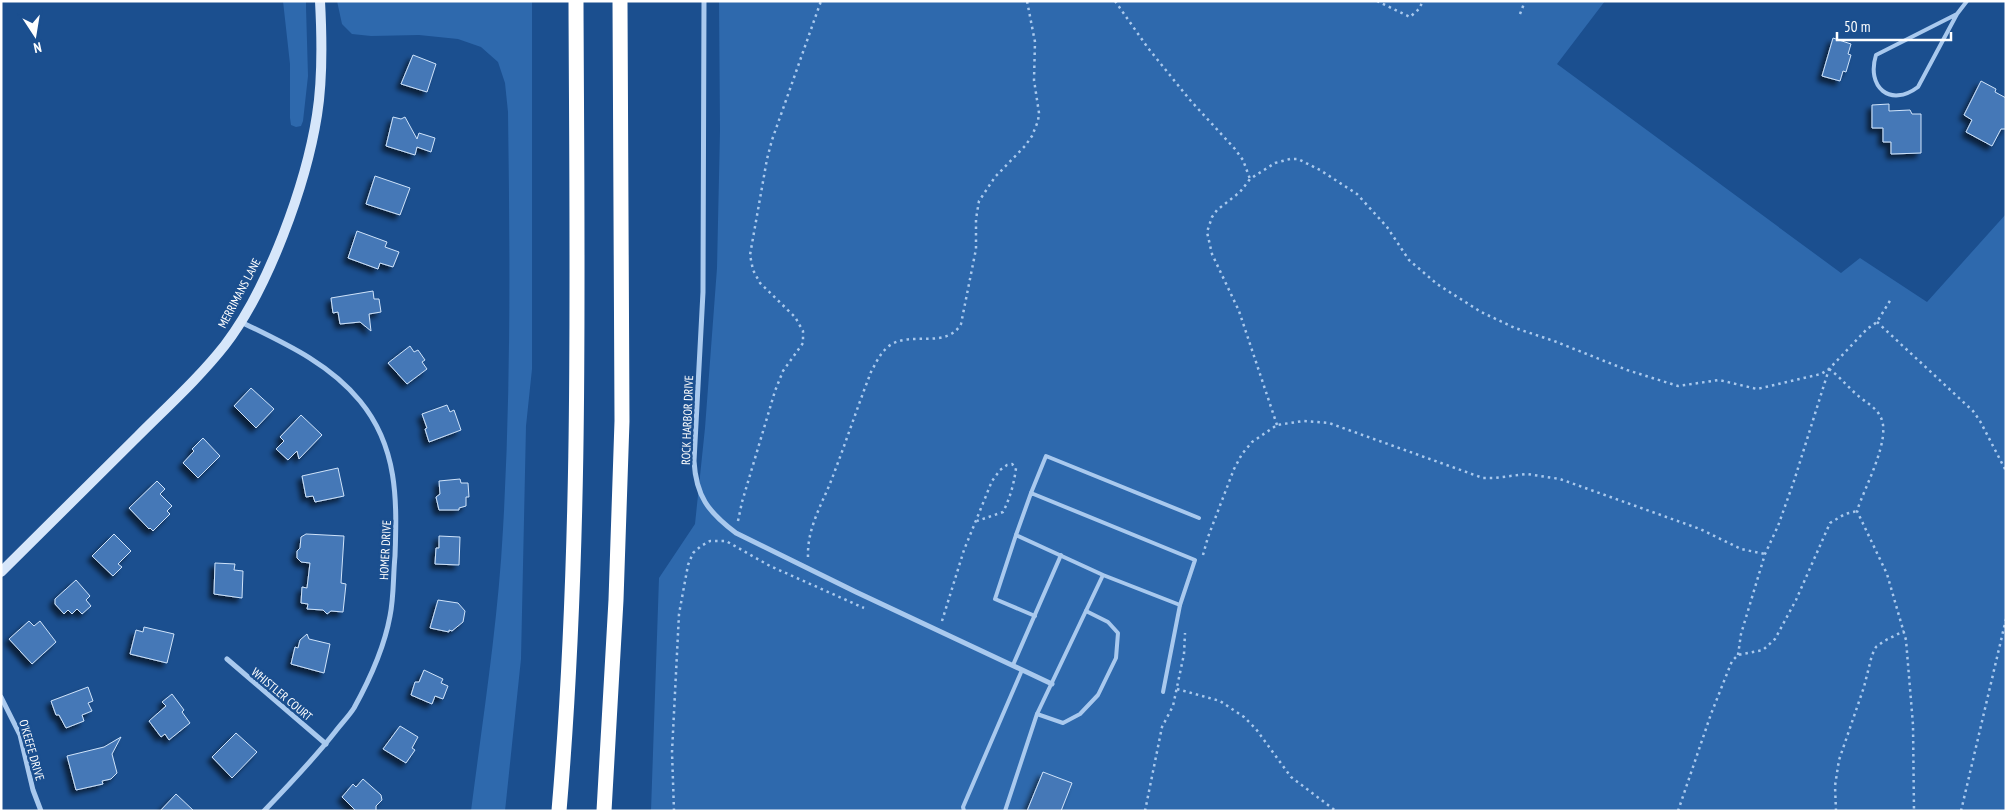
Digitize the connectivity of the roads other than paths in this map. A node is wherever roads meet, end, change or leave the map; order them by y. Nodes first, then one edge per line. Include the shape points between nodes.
1 (320, 1) edge
2 (576, 1) edge
3 (620, 1) edge
4 (704, 1) edge
5 (1967, 1) edge
6 (1957, 14) junction
7 (241, 322) junction
8 (1031, 493) junction
9 (1199, 518) dead end
10 (1016, 535) junction
11 (1062, 555) junction
12 (1, 572) edge
13 (1103, 574) junction
14 (1180, 605) junction
15 (1086, 611) junction
16 (1035, 616) junction
17 (226, 660) dead end
18 (1013, 665) junction
19 (1022, 670) junction
20 (1052, 684) junction
21 (1163, 692) dead end
22 (1, 697) edge
23 (1037, 714) junction
24 (326, 744) junction
25 (41, 811) edge
26 (264, 811) edge
27 (559, 811) edge
28 (604, 811) edge
29 (964, 811) edge
30 (1005, 811) edge

1 - 7 main road, MERRIMANS LANE via 320,94 304,173 268,269
2 - 27 highway via 576,489
3 - 28 highway via 622,421 616,609
4 - 18 street, ROCK HARBOR DRIVE via 703,283 695,474 702,501 736,532
5 - 6 lane
6 - 6 lane via 1918,87 1901,96 1881,90 1873,73 1876,55
7 - 12 main road, MERRIMANS LANE via 198,376
7 - 24 street, HOMER DRIVE via 292,346 340,380 374,419 391,464 397,512 390,617 370,677 352,710
8 - 9 lane via 1046,456
8 - 10 lane
8 - 14 lane via 1195,560
10 - 11 lane
10 - 16 lane via 995,599
11 - 13 lane
11 - 16 lane
13 - 14 lane
13 - 15 lane
14 - 21 lane
15 - 20 lane
15 - 23 lane via 1108,622 1118,633 1116,658 1109,674 1098,695 1080,714 1062,722
16 - 18 lane
17 - 24 street, WHISTLER COURT
18 - 19 street, ROCK HARBOR DRIVE
19 - 20 street, ROCK HARBOR DRIVE
19 - 29 lane
20 - 23 lane
22 - 25 street, O'KEEFE DRIVE via 20,734
23 - 30 lane
24 - 26 street, HOMER DRIVE

